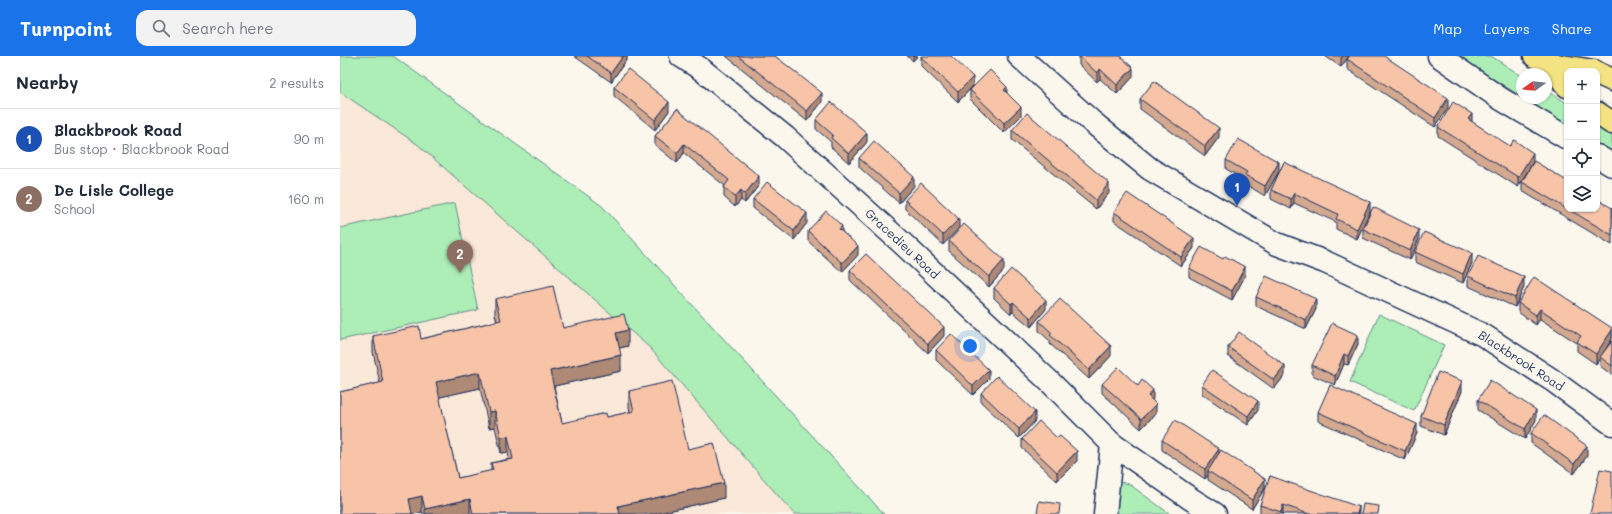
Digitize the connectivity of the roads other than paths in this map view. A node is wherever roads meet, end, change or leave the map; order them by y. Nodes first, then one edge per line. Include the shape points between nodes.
1 (681, 56) edge
2 (1019, 56) edge
3 (1439, 56) edge
4 (1542, 60) edge
5 (1580, 68) edge
6 (1600, 74) edge
7 (1612, 80) edge
8 (1564, 83) edge
9 (1600, 115) edge
10 (1612, 123) edge
11 (1564, 136) edge
12 (1600, 158) edge
13 (1612, 165) edge
14 (1612, 424) edge
15 (1112, 444) junction
16 (1104, 514) edge
17 (1215, 514) edge

1 - 15 street, Gracedieu Road via 701,69 791,142 908,248
2 - 14 street, Blackbrook Road via 1091,121 1150,169 1276,244 1382,287 1483,335 1552,380
3 - 11 street via 1501,99
4 - 5 main road
4 - 8 main road
6 - 7 main road
9 - 10 main road
12 - 13 street
15 - 16 street
15 - 17 street, Gracedieu Road

